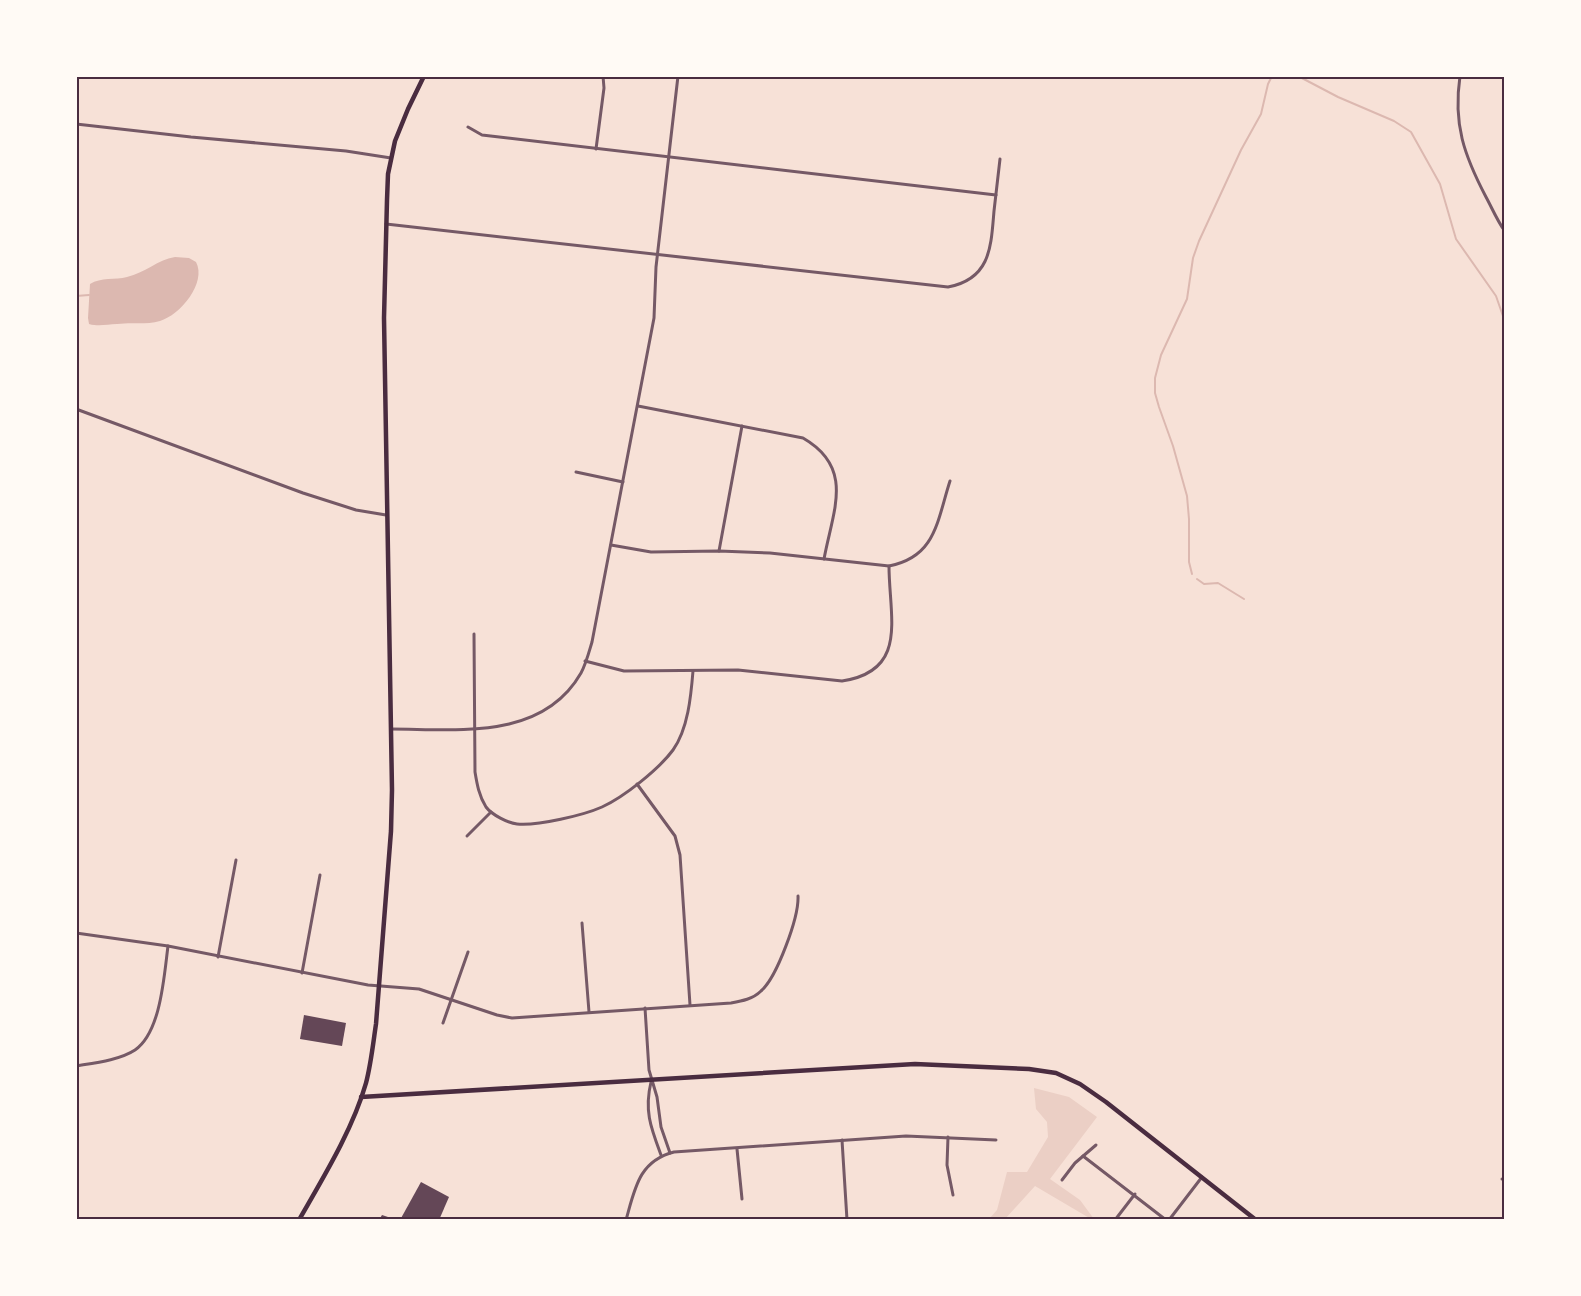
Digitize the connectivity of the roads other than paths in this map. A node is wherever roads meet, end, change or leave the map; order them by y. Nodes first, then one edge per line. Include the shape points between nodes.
1 (424, 76) edge
2 (603, 76) edge
3 (678, 76) edge
4 (1460, 76) edge
5 (76, 124) edge
6 (468, 127) dead end
7 (596, 149) junction
8 (668, 157) junction
9 (391, 158) junction
10 (1000, 159) dead end
11 (996, 195) junction
12 (386, 224) junction
13 (1504, 230) edge
14 (657, 255) junction
15 (638, 406) junction
16 (76, 409) edge
17 (742, 426) junction
18 (576, 472) dead end
19 (950, 481) dead end
20 (623, 482) junction
21 (387, 514) junction
22 (611, 545) junction
23 (719, 551) junction
24 (824, 559) junction
25 (889, 566) junction
26 (474, 634) dead end
27 (585, 661) junction
28 (693, 670) junction
29 (391, 729) junction
30 (476, 729) junction
31 (636, 783) junction
32 (491, 812) junction
33 (467, 836) dead end
34 (236, 860) dead end
35 (320, 875) dead end
36 (798, 896) dead end
37 (582, 923) dead end
38 (76, 933) edge
39 (168, 946) junction
40 (468, 952) dead end
41 (218, 957) junction
42 (302, 973) junction
43 (379, 986) junction
44 (452, 999) junction
45 (690, 1005) junction
46 (645, 1008) junction
47 (589, 1012) junction
48 (443, 1023) dead end
49 (76, 1066) edge
50 (651, 1080) junction
51 (361, 1096) junction
52 (948, 1137) junction
53 (842, 1140) junction
54 (996, 1140) dead end
55 (1096, 1145) dead end
56 (738, 1149) junction
57 (670, 1153) junction
58 (661, 1155) junction
59 (1083, 1156) junction
60 (1202, 1178) junction
61 (1062, 1179) dead end
62 (1135, 1194) junction
63 (953, 1195) dead end
64 (742, 1199) dead end
65 (299, 1220) edge
66 (627, 1220) edge
67 (847, 1220) edge
68 (1115, 1220) edge
69 (1168, 1220) edge
70 (1256, 1220) edge

1 - 9 main road via 399,128
2 - 7 street
3 - 8 street
4 - 13 street via 1458,114 1463,146
5 - 9 street
6 - 7 street via 482,135
7 - 8 street
8 - 11 street
8 - 14 street
9 - 12 main road
10 - 11 street
11 - 14 street via 991,246 984,264 972,278 948,287
12 - 14 street
12 - 21 main road
14 - 15 street via 655,311
15 - 17 street
15 - 20 street
16 - 21 street via 303,494 372,514
17 - 23 street
17 - 24 street via 803,438 818,446 830,461 837,477 837,493
18 - 20 street
19 - 25 street via 928,545 905,563
20 - 22 street
21 - 29 main road
22 - 23 street via 651,552
22 - 27 street
23 - 24 street
24 - 25 street
25 - 28 street via 891,640 888,654 868,674 842,681 738,670
26 - 30 street
27 - 28 street via 624,671
27 - 30 street via 570,687 532,718 512,725
28 - 31 street via 684,727 675,748 660,766
29 - 30 street
29 - 43 main road via 391,831
30 - 32 street via 475,772 479,793
31 - 32 street via 605,806 535,824 515,824
31 - 45 street via 675,836 680,855
32 - 33 street
34 - 41 street
35 - 42 street
36 - 45 street via 795,922 774,974 762,991 731,1003
37 - 47 street
38 - 39 street
39 - 41 street
39 - 49 street via 156,1016 144,1042 119,1056
40 - 44 street
41 - 42 street
42 - 43 street
43 - 44 street via 419,989
43 - 51 main road via 372,1054
44 - 47 street via 504,1017
44 - 48 street
45 - 46 street
46 - 47 street
46 - 50 street
50 - 51 main road
50 - 57 street
50 - 58 street via 648,1119
50 - 60 main road via 915,1064 1056,1073 1106,1101
51 - 65 main road
52 - 53 street
52 - 54 street
52 - 63 street via 947,1165
53 - 56 street
53 - 67 street
55 - 59 street
56 - 57 street
56 - 64 street
57 - 58 street
58 - 66 street via 639,1178
59 - 61 street
59 - 62 street
60 - 69 street
60 - 70 main road
62 - 68 street
62 - 69 street

